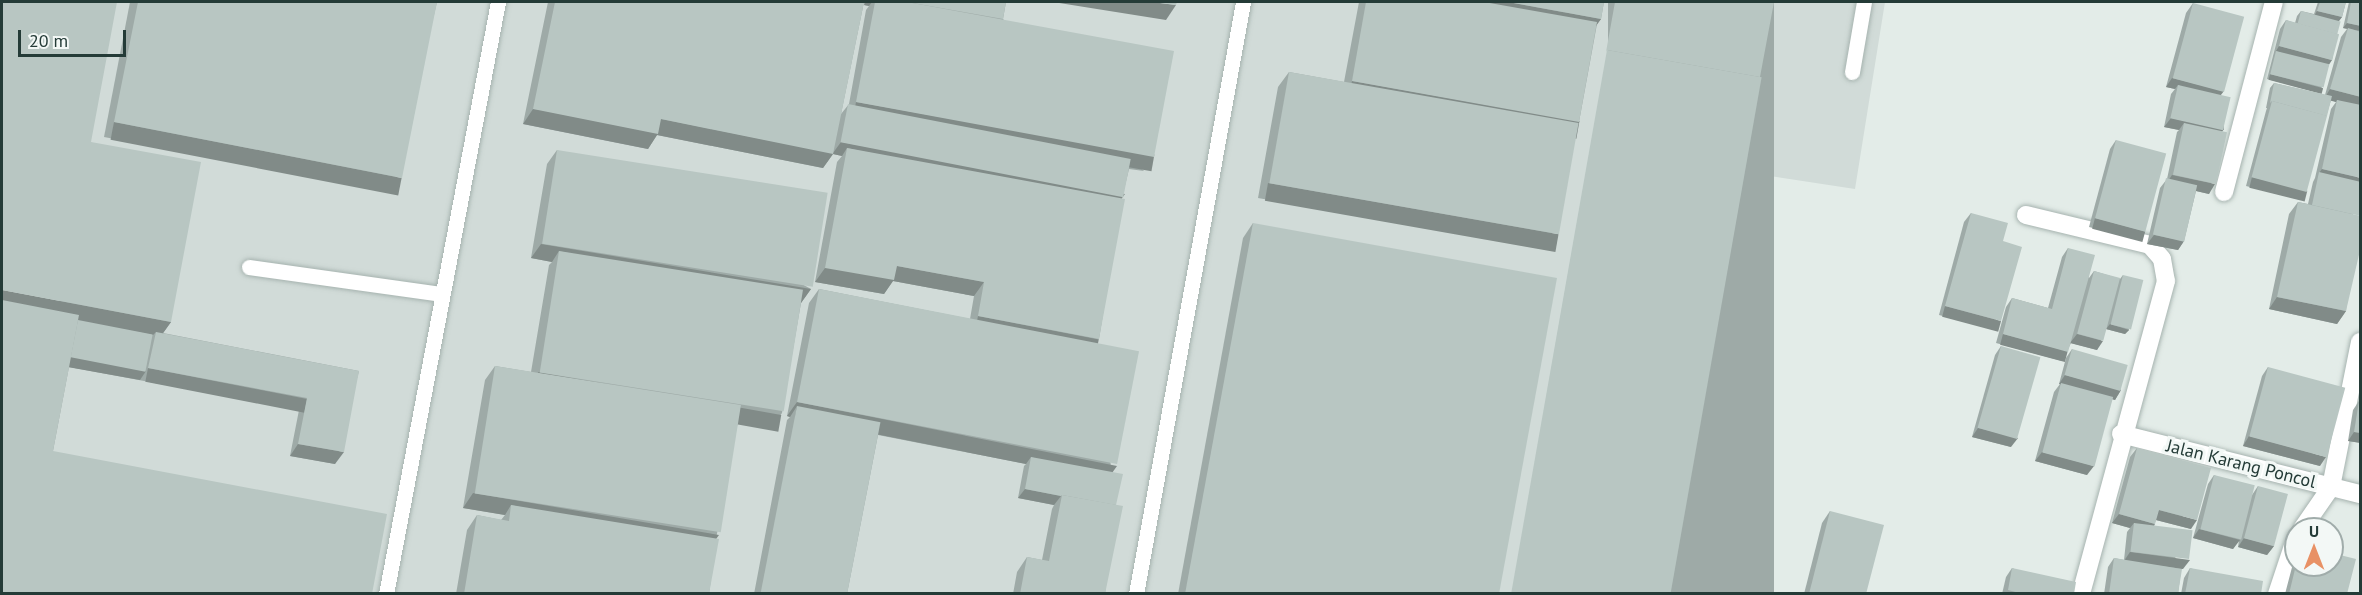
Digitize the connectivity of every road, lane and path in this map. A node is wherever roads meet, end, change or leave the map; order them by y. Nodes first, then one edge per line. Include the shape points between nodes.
1 (498, 2) edge
2 (1243, 2) edge
3 (1864, 2) edge
4 (2274, 2) edge
5 (1852, 72) dead end
6 (2224, 192) dead end
7 (2026, 215) dead end
8 (249, 267) dead end
9 (442, 294) junction
10 (2361, 342) edge
11 (2121, 434) junction
12 (2331, 487) junction
13 (2361, 494) edge
14 (2310, 517) edge
15 (2284, 573) edge
16 (386, 594) edge
17 (1136, 594) edge
18 (2080, 594) edge
19 (2277, 594) edge

1 - 9 lane
2 - 17 lane
3 - 5 lane
4 - 6 street
7 - 11 street via 2150,245 2162,259 2166,281
8 - 9 lane
9 - 16 lane
10 - 12 street
11 - 12 street, Jalan Karang Poncol
11 - 18 street
12 - 13 street, Jalan Karang Poncol
12 - 14 street
15 - 19 street

